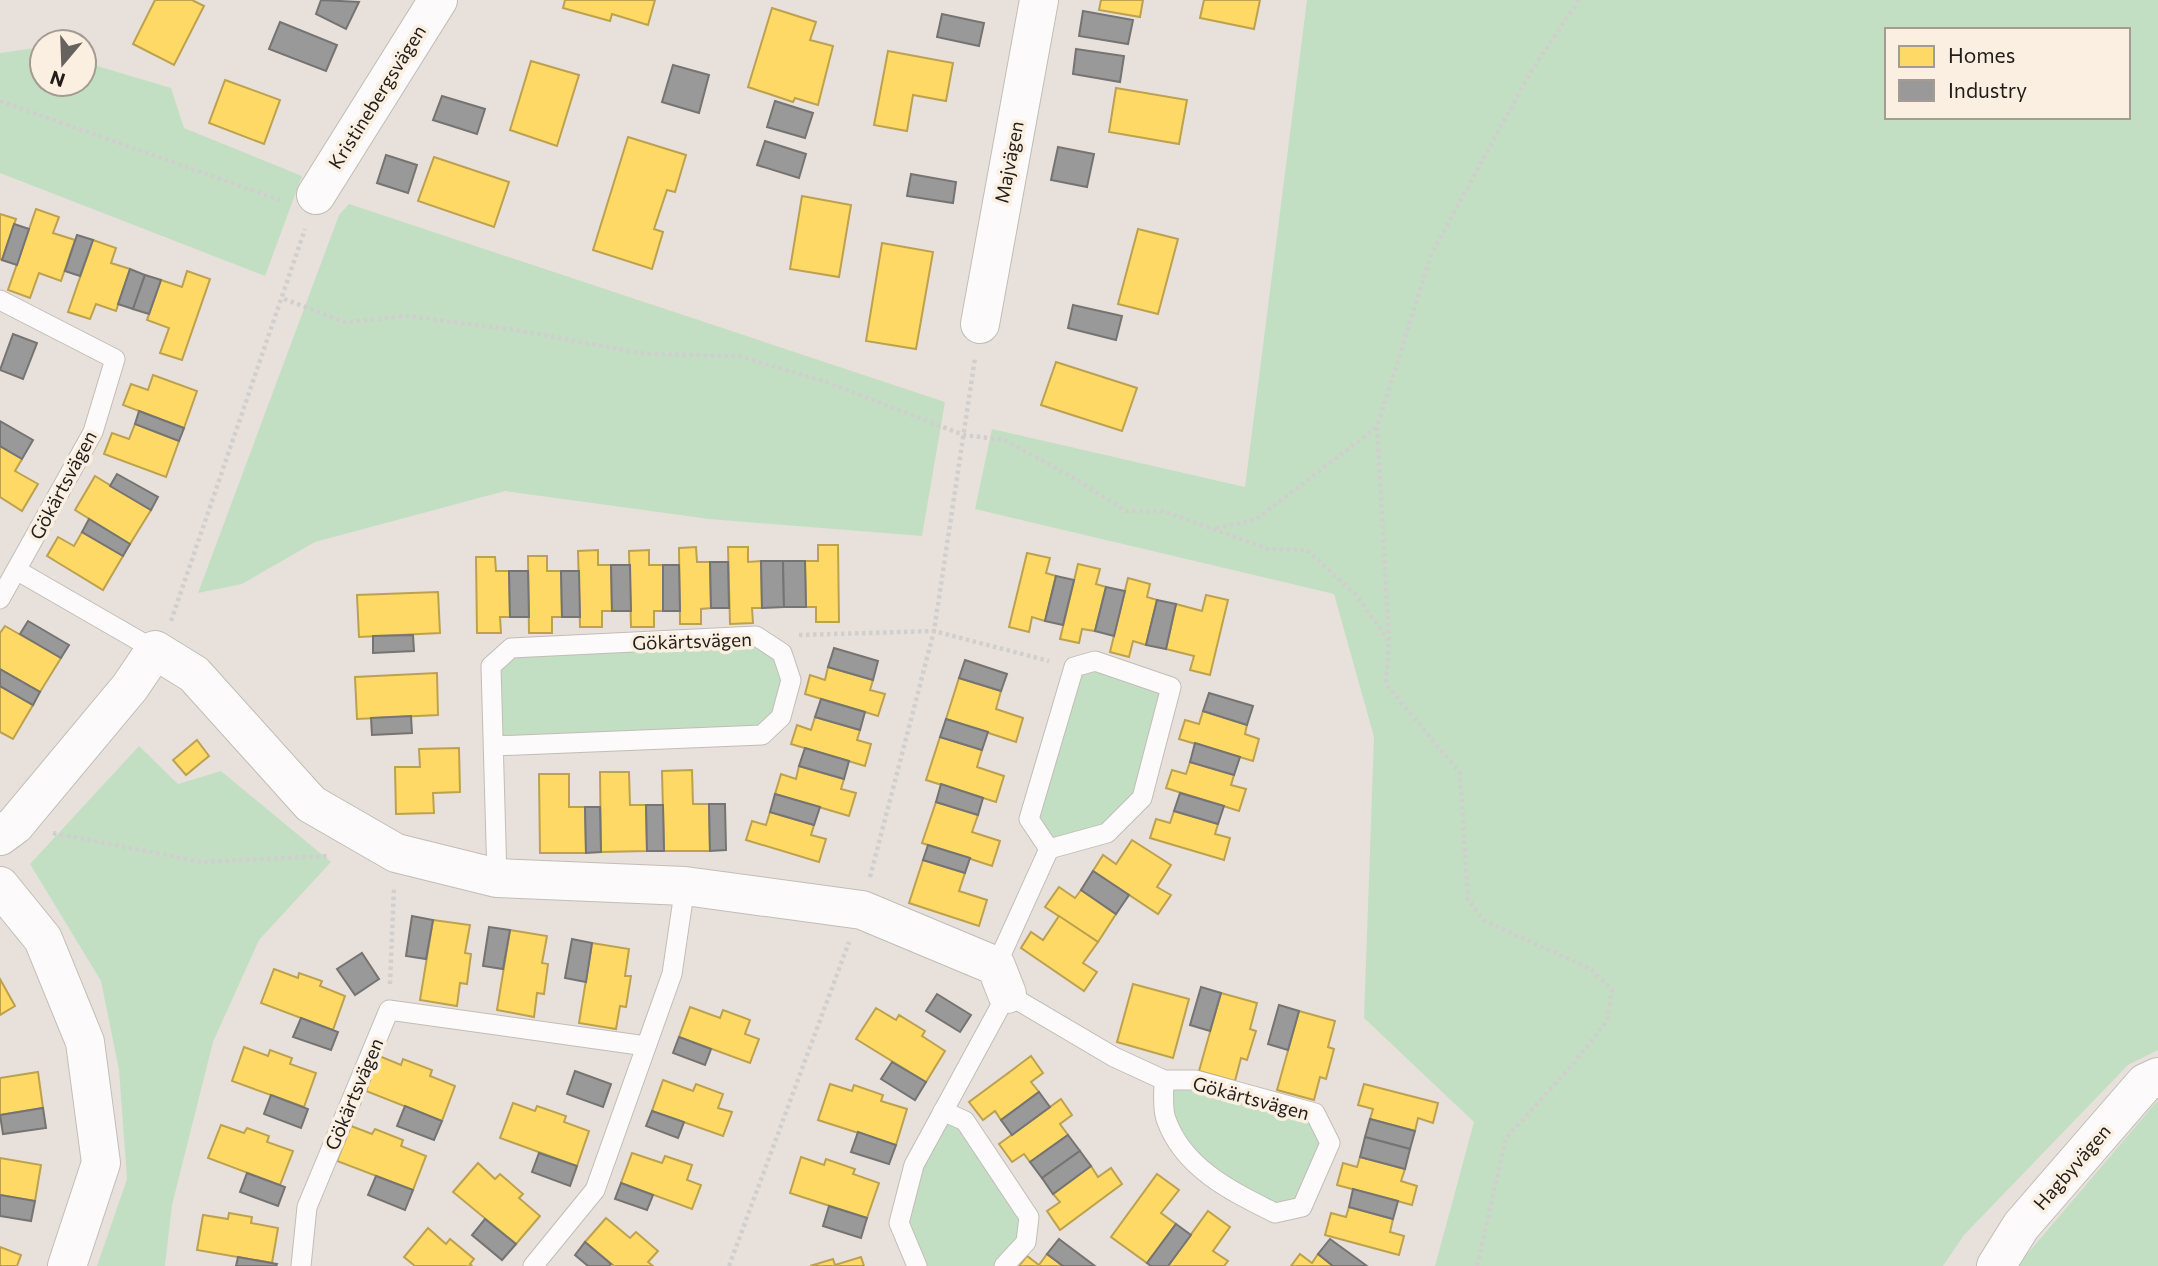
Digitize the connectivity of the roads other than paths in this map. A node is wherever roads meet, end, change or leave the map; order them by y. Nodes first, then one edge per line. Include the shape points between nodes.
1 (438, 0) edge
2 (1039, 0) edge
3 (314, 203) road end
4 (0, 300) edge
5 (980, 324) road end
6 (18, 571) junction
7 (0, 599) edge
8 (155, 650) junction
9 (494, 746) junction
10 (8, 830) edge
11 (1049, 849) junction
12 (498, 878) junction
13 (0, 886) edge
14 (685, 886) junction
15 (1001, 980) junction
16 (646, 1046) junction
17 (2158, 1077) edge
18 (1164, 1080) junction
19 (943, 1111) junction
20 (67, 1266) edge
21 (301, 1266) edge
22 (533, 1266) edge
23 (917, 1266) edge
24 (1004, 1266) edge
25 (1996, 1266) edge

1 - 3 street, Kristinebergsvägen
2 - 5 street, Majvägen
4 - 6 lane, Gökärtsvägen via 115,359 93,432
6 - 7 lane, Gökärtsvägen
6 - 8 lane, Gökärtsvägen
8 - 10 street via 130,687
8 - 12 street, Gökärtsvägen via 194,674 311,804 396,853
9 - 9 lane, Gökärtsvägen via 762,735 781,717 791,680 782,653 756,636 511,648 491,666
9 - 12 lane, Gökärtsvägen
11 - 11 lane via 1107,833 1142,798 1171,687 1095,661 1074,667 1030,819
11 - 15 lane
12 - 14 street, Gökärtsvägen
13 - 20 street via 43,939 85,1042 101,1163
14 - 15 street, Gökärtsvägen via 862,910
14 - 16 lane via 672,974
15 - 18 lane, Gökärtsvägen via 1114,1057
15 - 19 lane
16 - 21 lane, Gökärtsvägen via 389,1010 307,1207
16 - 22 lane via 595,1190
17 - 25 street, Hagbyvägen via 2145,1083 2021,1226
18 - 18 lane, Gökärtsvägen via 1165,1117 1184,1153 1226,1189 1275,1213 1302,1207 1330,1143 1315,1113 1195,1080
19 - 23 lane via 914,1165 899,1223
19 - 24 lane via 965,1121 1029,1217 1026,1242

